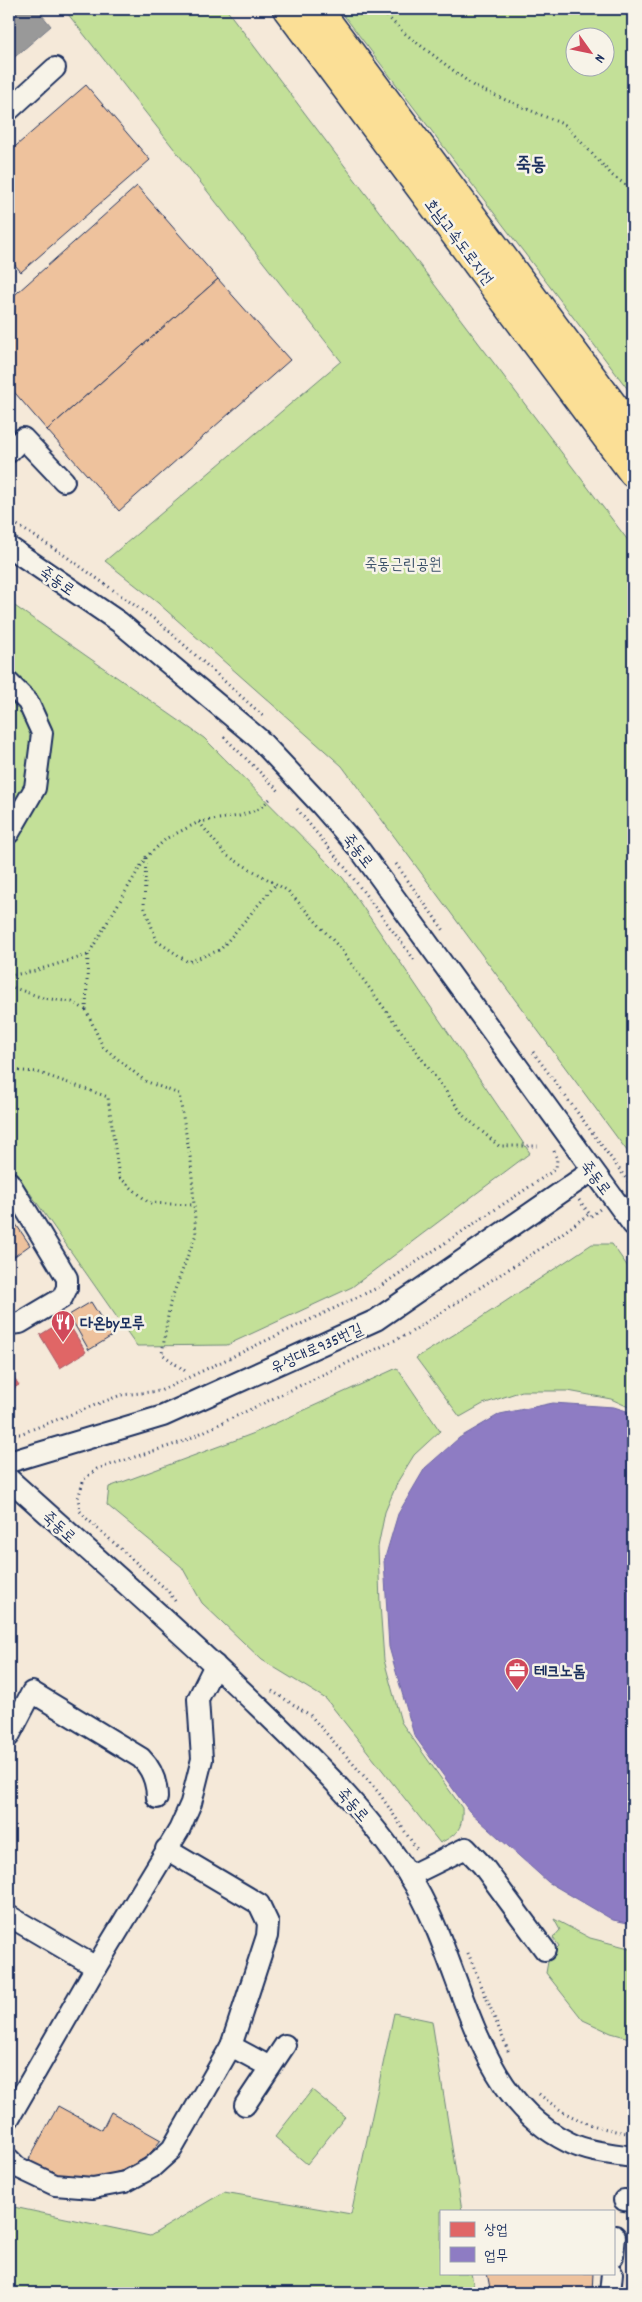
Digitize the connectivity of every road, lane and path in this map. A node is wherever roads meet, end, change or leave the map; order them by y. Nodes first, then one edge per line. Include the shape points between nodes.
1 (287, 9) edge
2 (318, 9) edge
3 (380, 9) edge
4 (55, 68) dead end
5 (9, 110) edge
6 (633, 190) edge
7 (633, 432) edge
8 (9, 452) edge
9 (633, 473) edge
10 (64, 481) dead end
11 (9, 547) edge
12 (9, 683) edge
13 (217, 730) dead end
14 (284, 796) dead end
15 (271, 798) dead end
16 (291, 803) dead end
17 (199, 822) junction
18 (9, 833) edge
19 (146, 857) junction
20 (276, 884) junction
21 (88, 955) junction
22 (418, 965) dead end
23 (9, 976) edge
24 (9, 986) edge
25 (86, 1010) junction
26 (9, 1070) edge
27 (587, 1126) dead end
28 (549, 1144) dead end
29 (538, 1146) dead end
30 (552, 1163) dead end
31 (556, 1169) junction
32 (592, 1171) junction
33 (9, 1182) edge
34 (630, 1184) dead end
35 (194, 1206) junction
36 (589, 1214) dead end
37 (633, 1225) edge
38 (9, 1324) edge
39 (188, 1373) dead end
40 (9, 1434) edge
41 (9, 1462) edge
42 (9, 1480) edge
43 (177, 1605) dead end
44 (215, 1665) junction
45 (269, 1690) dead end
46 (9, 1736) edge
47 (157, 1798) dead end
48 (166, 1849) junction
49 (418, 1872) junction
50 (9, 1916) edge
51 (465, 1946) dead end
52 (545, 1950) dead end
53 (96, 1968) junction
54 (286, 2045) dead end
55 (231, 2046) junction
56 (511, 2058) dead end
57 (270, 2067) junction
58 (535, 2091) dead end
59 (245, 2104) dead end
60 (12, 2105) edge
61 (633, 2134) edge
62 (633, 2157) edge
63 (9, 2159) edge
64 (615, 2236) dead end
65 (614, 2246) edge
66 (612, 2274) edge
67 (610, 2293) edge

1 - 9 highway, 호남고속도로지선
2 - 7 highway, 호남고속도로지선
3 - 6 path via 403,32 475,88 565,125 613,176
4 - 5 street
8 - 10 street via 23,438
11 - 32 street, 죽동로 via 119,622 165,660 259,739 320,804 360,850
12 - 18 street via 28,702 42,732 35,788
13 - 14 path
15 - 17 path via 259,809 246,814
16 - 22 path via 347,870
17 - 19 path via 167,838
17 - 20 path via 226,855
19 - 20 path via 144,906 157,941 188,962 220,950
19 - 21 path
20 - 29 path via 288,891 339,946 464,1116 499,1146
21 - 23 path
21 - 25 path
24 - 25 path via 43,998 72,1002
25 - 35 path via 103,1047 145,1081 179,1094 191,1162
26 - 35 path via 37,1072 108,1097 119,1177 149,1203
27 - 34 path
28 - 31 path
30 - 31 path
31 - 40 path via 370,1291 160,1391 121,1395 20,1434
32 - 37 street, 죽동로
32 - 41 street, 유성대로935번길 via 376,1320 163,1416
33 - 38 street via 67,1278 67,1288 62,1298 20,1323
35 - 39 path via 196,1234 170,1303 162,1354
36 - 43 path via 408,1334 182,1442 97,1469 84,1479 78,1498 80,1511 168,1591
42 - 44 street, 죽동로
44 - 48 street via 198,1700 202,1759 191,1803
44 - 49 street, 죽동로 via 324,1769
45 - 49 path via 310,1715 379,1793 416,1847
46 - 47 street via 32,1692 141,1758 150,1767
48 - 53 street
48 - 55 street via 259,1904 268,1923 267,1936
49 - 52 street via 466,1848
49 - 62 street, 죽동로 via 427,1910 494,2071 520,2107 569,2143
50 - 53 street
51 - 56 path
53 - 60 street
54 - 57 street
55 - 57 street
55 - 63 street via 172,2149 151,2168 125,2182 93,2188 55,2185 17,2167
57 - 59 street
58 - 61 path via 559,2111 582,2123
64 - 65 street
66 - 67 street

